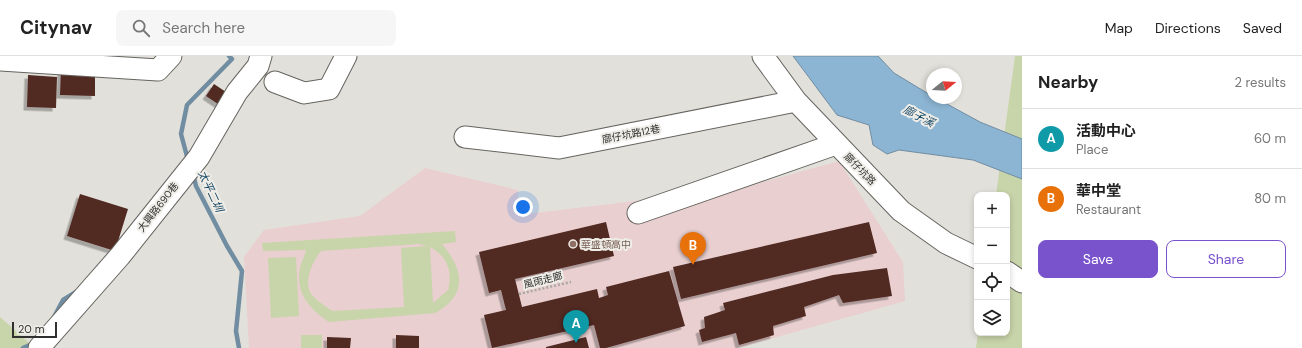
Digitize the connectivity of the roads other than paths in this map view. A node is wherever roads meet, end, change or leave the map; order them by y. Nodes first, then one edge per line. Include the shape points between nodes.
1 (261, 56) edge
2 (346, 56) edge
3 (763, 56) edge
4 (0, 60) edge
5 (164, 63) edge
6 (275, 82) dead end
7 (796, 101) junction
8 (465, 137) dead end
9 (836, 144) junction
10 (638, 213) dead end
11 (974, 257) edge
12 (1010, 274) edge
13 (1022, 282) edge
14 (39, 348) edge

1 - 14 street, 大興路690巷 via 258,66 237,92 199,157 120,256
2 - 6 street via 329,89 304,93
3 - 7 street, 廍仔坑路
4 - 5 street
7 - 8 street, 廍仔坑路12巷 via 559,148
7 - 9 street, 廍仔坑路
9 - 10 street
9 - 11 street, 廍仔坑路 via 901,211 946,243
12 - 13 street

